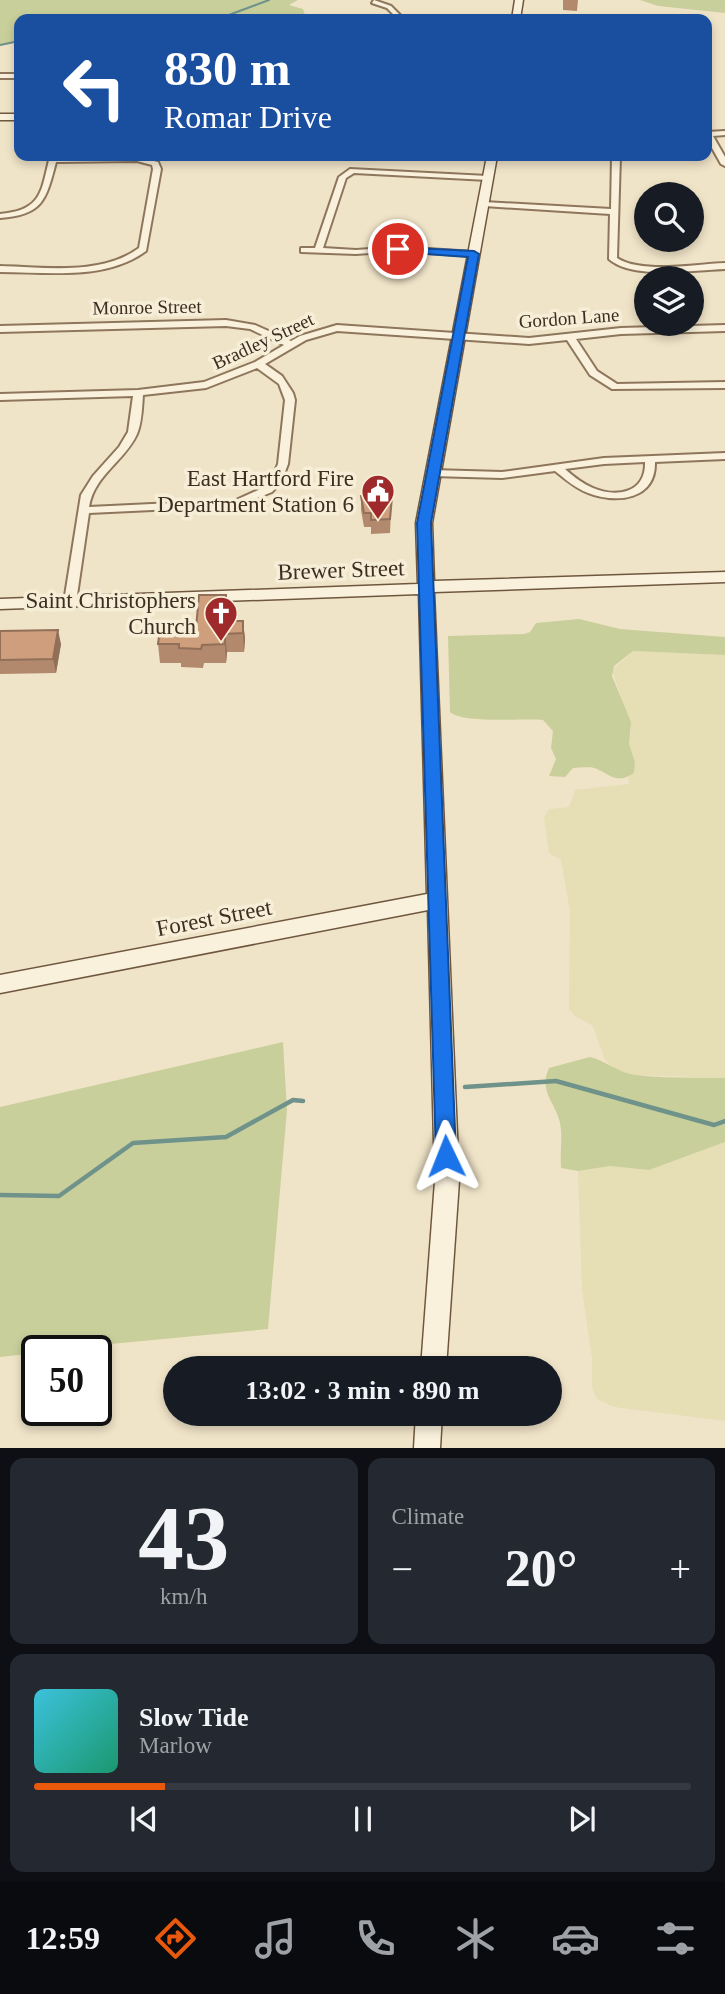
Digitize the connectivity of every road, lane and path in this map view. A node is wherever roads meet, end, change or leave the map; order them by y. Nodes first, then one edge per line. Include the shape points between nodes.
1 (374, 2) edge
2 (396, 14) edge
3 (712, 141) edge
4 (52, 161) edge
5 (144, 161) edge
6 (491, 161) edge
7 (616, 161) edge
8 (725, 164) edge
9 (488, 178) junction
10 (484, 204) junction
11 (614, 212) junction
12 (0, 216) edge
13 (304, 250) dead end
14 (318, 250) junction
15 (474, 254) junction
16 (725, 266) edge
17 (0, 269) edge
18 (0, 328) edge
19 (725, 328) edge
20 (458, 336) junction
21 (570, 338) junction
22 (291, 345) junction
23 (258, 365) junction
24 (725, 385) edge
25 (138, 393) junction
26 (1, 397) edge
27 (0, 407) edge
28 (725, 456) edge
29 (650, 458) junction
30 (558, 468) junction
31 (432, 473) junction
32 (83, 510) junction
33 (725, 577) edge
34 (428, 587) junction
35 (70, 602) junction
36 (0, 604) edge
37 (437, 900) junction
38 (0, 984) edge
39 (434, 1356) edge
40 (428, 1426) edge
41 (427, 1448) edge

1 - 2 street
3 - 8 street
4 - 12 street via 39,205 27,214
5 - 17 street via 157,169 143,249 123,263 105,267
6 - 9 main road
7 - 11 street
9 - 10 main road
9 - 14 street via 353,171 343,177
10 - 11 street
10 - 15 main road
11 - 16 street via 613,258 617,264 635,268
13 - 14 street
14 - 15 street
15 - 20 main road
18 - 22 street, Monroe Street via 226,323 252,327
19 - 21 street, Gordon Lane via 621,331
20 - 21 street, Gordon Lane via 529,341
20 - 22 street, Bradley Street via 337,328
20 - 31 main road
21 - 24 street via 591,372 615,387
22 - 23 street, Bradley Street
23 - 25 street, Bradley Street via 206,386
23 - 32 street via 280,377 290,400 275,484 237,503
25 - 26 street, Bradley Street
25 - 32 street via 134,429 120,453 93,480
26 - 27 street
28 - 29 street
29 - 30 street
29 - 30 street via 652,472 647,484 635,492 614,495 576,484
30 - 31 street via 491,476
31 - 34 main road via 424,523
32 - 35 street
33 - 34 main road, Brewer Street
34 - 35 main road, Brewer Street via 404,592
34 - 37 main road
35 - 36 main road, Brewer Street
37 - 38 main road, Forest Street
37 - 39 main road via 447,1181
40 - 41 main road

